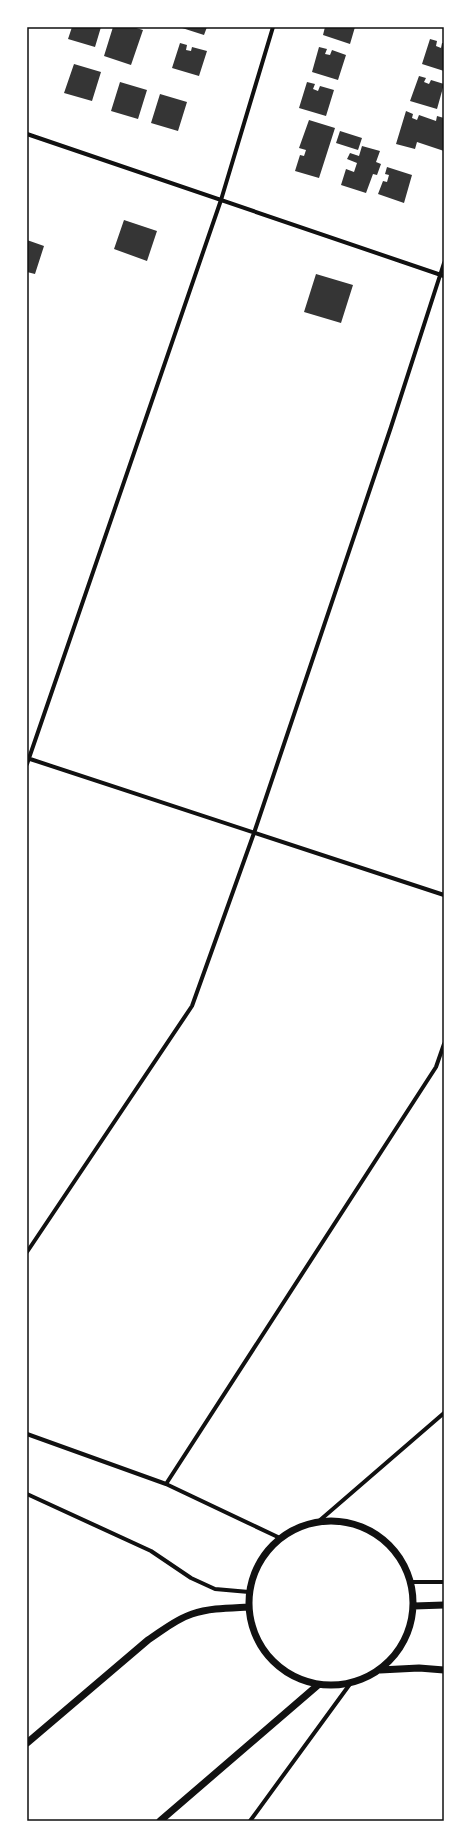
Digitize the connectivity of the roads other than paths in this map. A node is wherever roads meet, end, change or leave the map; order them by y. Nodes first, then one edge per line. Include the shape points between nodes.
1 (273, 27) edge
2 (27, 134) edge
3 (221, 200) junction
4 (444, 263) edge
5 (442, 276) edge
6 (28, 758) edge
7 (27, 764) edge
8 (254, 834) junction
9 (444, 895) edge
10 (444, 1044) edge
11 (27, 1252) edge
12 (444, 1413) edge
13 (27, 1434) edge
14 (166, 1484) junction
15 (27, 1494) edge
16 (319, 1521) junction
17 (280, 1538) junction
18 (411, 1582) junction
19 (444, 1582) edge
20 (249, 1592) junction
21 (444, 1604) edge
22 (248, 1606) junction
23 (414, 1606) junction
24 (380, 1670) junction
25 (444, 1670) edge
26 (350, 1684) junction
27 (318, 1685) junction
28 (27, 1743) edge
29 (160, 1821) edge
30 (250, 1821) edge

1 - 3 street
2 - 3 street
3 - 5 street
3 - 6 street
4 - 5 street
5 - 8 street
6 - 7 street
6 - 8 street
8 - 9 street
8 - 11 street via 192,1006
10 - 14 street via 436,1067
12 - 16 street
13 - 14 street
14 - 17 street
15 - 20 street via 151,1551 197,1581 215,1589
16 - 17 street via 299,1527
16 - 18 street via 341,1520 364,1527 385,1540 401,1559
17 - 20 street via 265,1553 254,1571
18 - 19 street
18 - 23 street
20 - 22 street
21 - 23 street
22 - 27 street via 252,1629 262,1649 277,1666 296,1678
22 - 28 street via 191,1614 168,1627 148,1640
23 - 24 street via 409,1630 397,1652
24 - 25 street
24 - 26 street
26 - 27 street
26 - 30 street
27 - 29 street

